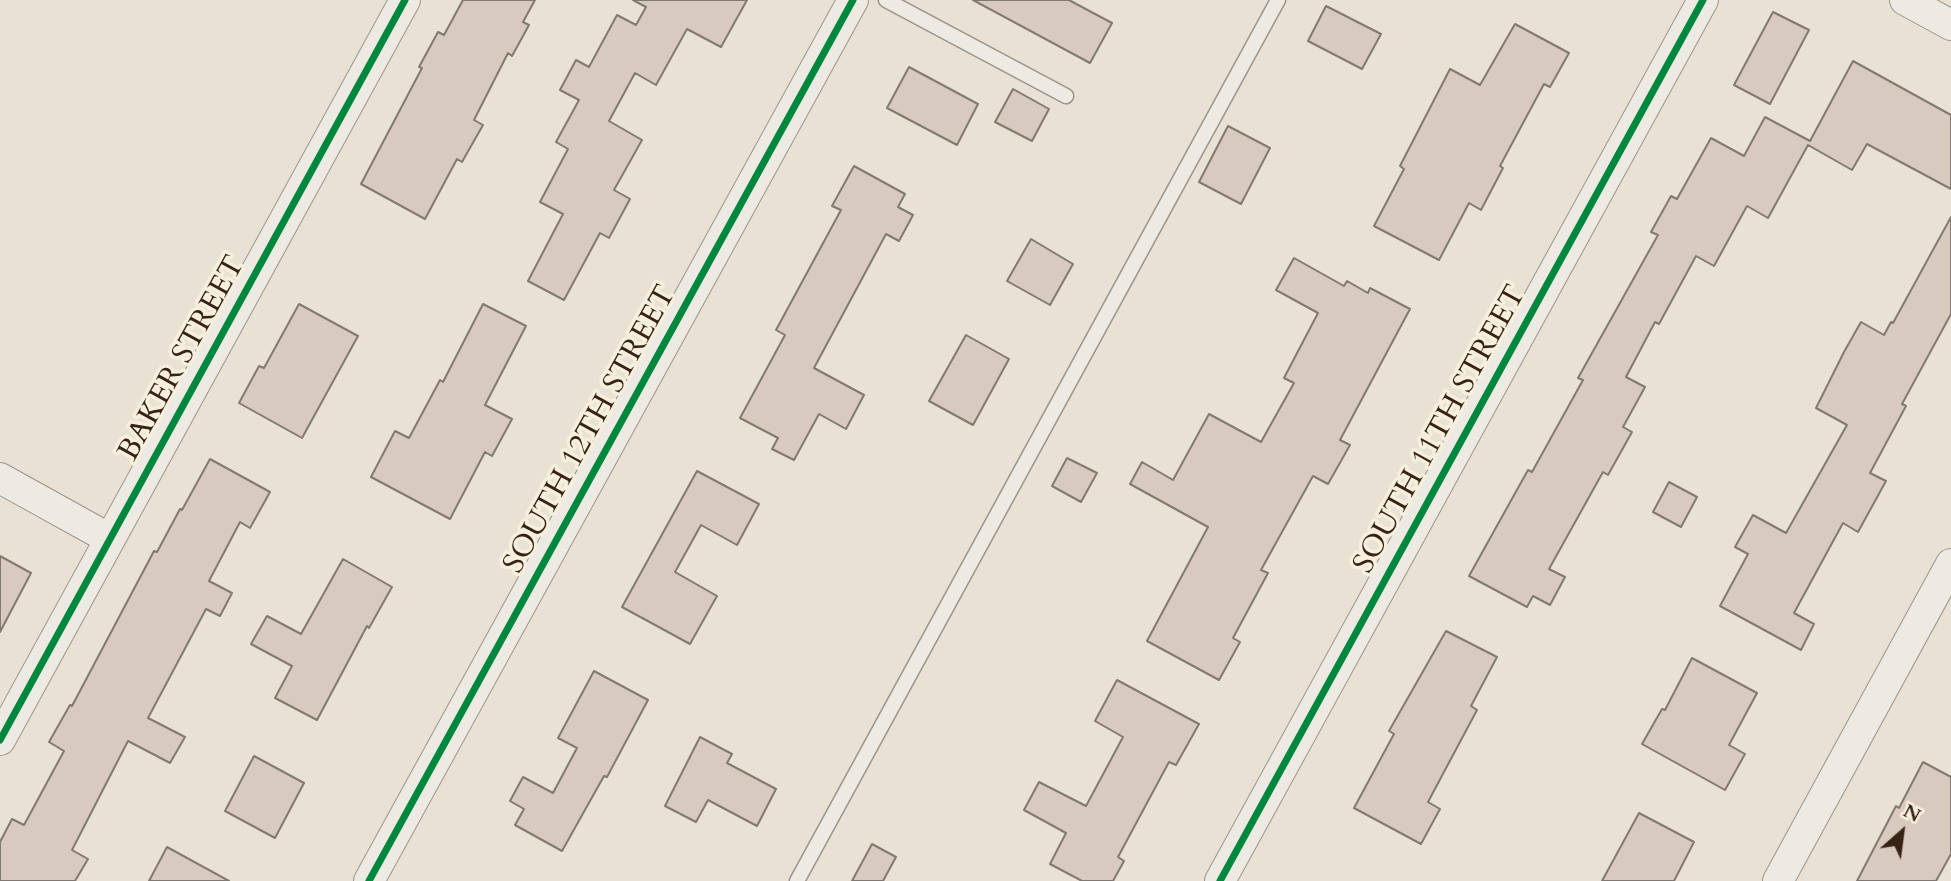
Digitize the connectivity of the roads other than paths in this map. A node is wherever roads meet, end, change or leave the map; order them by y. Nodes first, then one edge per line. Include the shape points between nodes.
1 (405, 0) edge
2 (853, 0) edge
3 (886, 0) edge
4 (1278, 0) edge
5 (1703, 0) edge
6 (1905, 0) edge
7 (1951, 25) edge
8 (1066, 96) dead end
9 (0, 478) edge
10 (110, 539) junction
11 (1951, 564) edge
12 (0, 740) edge
13 (369, 881) edge
14 (797, 881) edge
15 (1220, 881) edge
16 (1779, 881) edge

1 - 10 street, BAKER STREET
2 - 13 street, SOUTH 12TH STREET
3 - 8 lane
4 - 14 lane
5 - 15 street, SOUTH 11TH STREET
6 - 7 street
9 - 10 street
10 - 12 street, BAKER STREET
11 - 16 street

